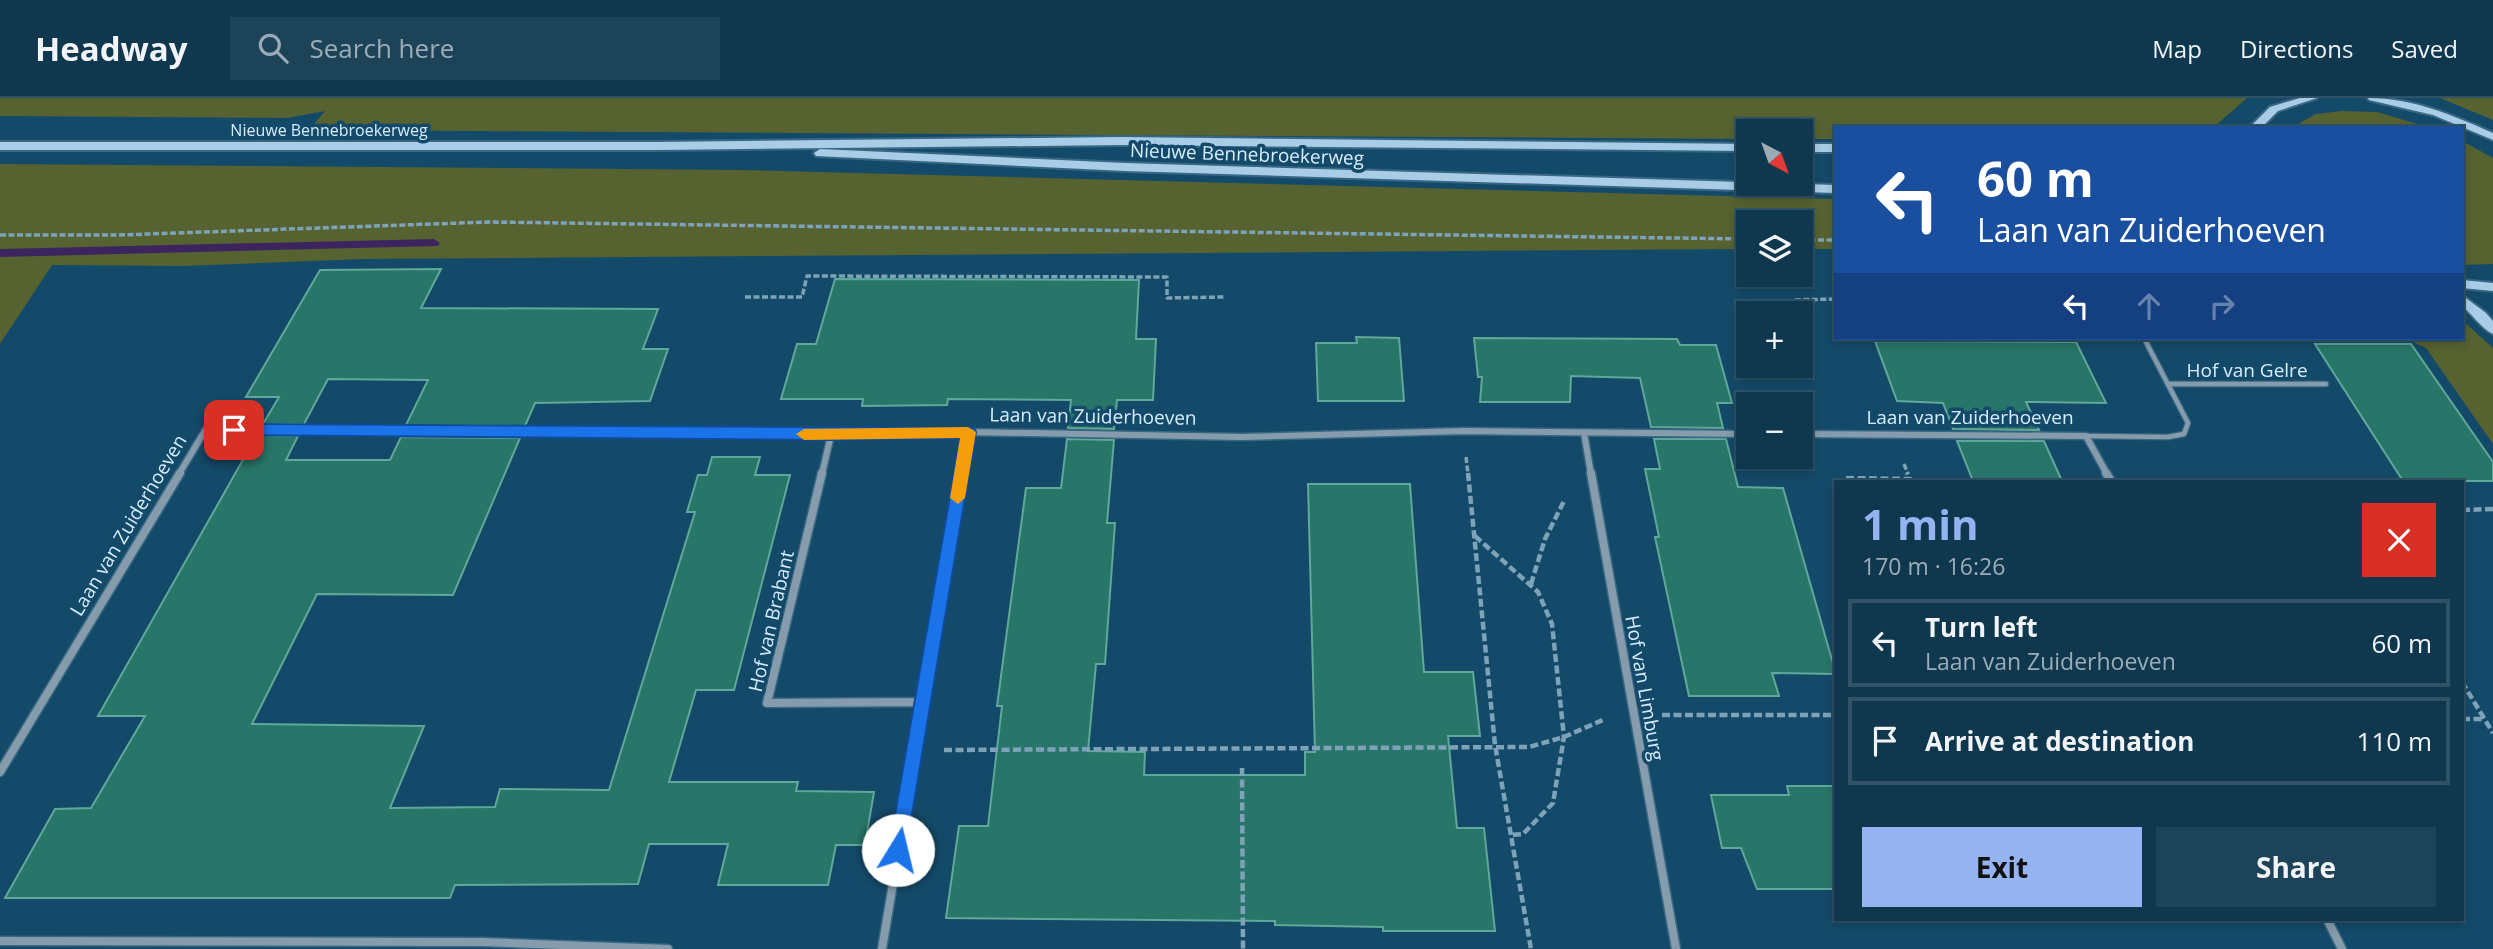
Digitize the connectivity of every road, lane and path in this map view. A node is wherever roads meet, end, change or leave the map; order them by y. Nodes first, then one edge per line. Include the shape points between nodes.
1 (2312, 98) edge
2 (2373, 98) edge
3 (2256, 126) edge
4 (2493, 137) edge
5 (0, 146) edge
6 (657, 146) junction
7 (1736, 148) edge
8 (1813, 148) edge
9 (1834, 148) edge
10 (1834, 189) edge
11 (0, 235) edge
12 (1736, 239) edge
13 (1813, 240) edge
14 (1834, 240) edge
15 (2464, 284) edge
16 (2493, 287) edge
17 (745, 297) dead end
18 (1224, 297) dead end
19 (1834, 299) edge
20 (1794, 301) edge
21 (2464, 301) edge
22 (2493, 330) edge
23 (2145, 340) edge
24 (2168, 384) junction
25 (2326, 384) dead end
26 (1464, 431) junction
27 (968, 432) junction
28 (1584, 433) junction
29 (1736, 433) edge
30 (1813, 434) edge
31 (1892, 434) junction
32 (831, 435) junction
33 (2086, 436) junction
34 (1846, 478) dead end
35 (2110, 480) edge
36 (1566, 492) dead end
37 (2493, 509) edge
38 (2464, 510) edge
39 (1474, 535) junction
40 (1531, 584) junction
41 (2464, 685) edge
42 (923, 702) junction
43 (1634, 715) junction
44 (1834, 715) edge
45 (2464, 719) edge
46 (2485, 719) junction
47 (2493, 733) edge
48 (1564, 737) junction
49 (1495, 745) junction
50 (915, 751) junction
51 (1242, 768) dead end
52 (0, 772) edge
53 (1511, 835) junction
54 (2328, 921) edge
55 (0, 941) edge
56 (668, 949) edge
57 (882, 949) edge
58 (1243, 949) edge
59 (1531, 949) edge
60 (1676, 949) edge
61 (2342, 949) edge

1 - 3 main road via 2274,109
2 - 4 main road via 2436,112
5 - 6 main road, Nieuwe Bennebroekerweg
6 - 7 main road, Nieuwe Bennebroekerweg via 1136,141
6 - 10 main road, Nieuwe Bennebroekerweg
8 - 9 main road
11 - 12 path via 489,222
13 - 14 path
15 - 16 main road
17 - 18 path via 802,297 807,276 1167,277 1167,298
19 - 20 path
21 - 22 main road
23 - 24 lane
24 - 25 lane, Hof van Gelre
24 - 33 lane via 2188,423 2184,434 2168,438
26 - 27 street, Laan van Zuiderhoeven via 1242,436
26 - 28 street, Laan van Zuiderhoeven
26 - 39 path
27 - 32 street, Laan van Zuiderhoeven
27 - 42 street
28 - 29 street, Laan van Zuiderhoeven
28 - 43 street, Hof van Limburg
30 - 31 street, Laan van Zuiderhoeven
31 - 33 street, Laan van Zuiderhoeven
31 - 34 path via 1910,479
32 - 42 street, Hof van Brabant via 767,703
32 - 52 street, Laan van Zuiderhoeven via 206,429
33 - 35 street, Laan van Zuiderhoeven
36 - 40 path
37 - 38 path
39 - 40 path
39 - 49 path
40 - 48 path via 1552,624
41 - 46 path
42 - 50 street
43 - 44 path
43 - 48 path via 1612,716
43 - 60 street, Hof van Limburg
45 - 46 path
46 - 47 path
48 - 49 path via 1529,747
48 - 53 path via 1553,803 1523,834
49 - 50 path
49 - 53 path
50 - 57 street
51 - 58 path
53 - 59 path
54 - 61 street
55 - 56 street via 468,942

